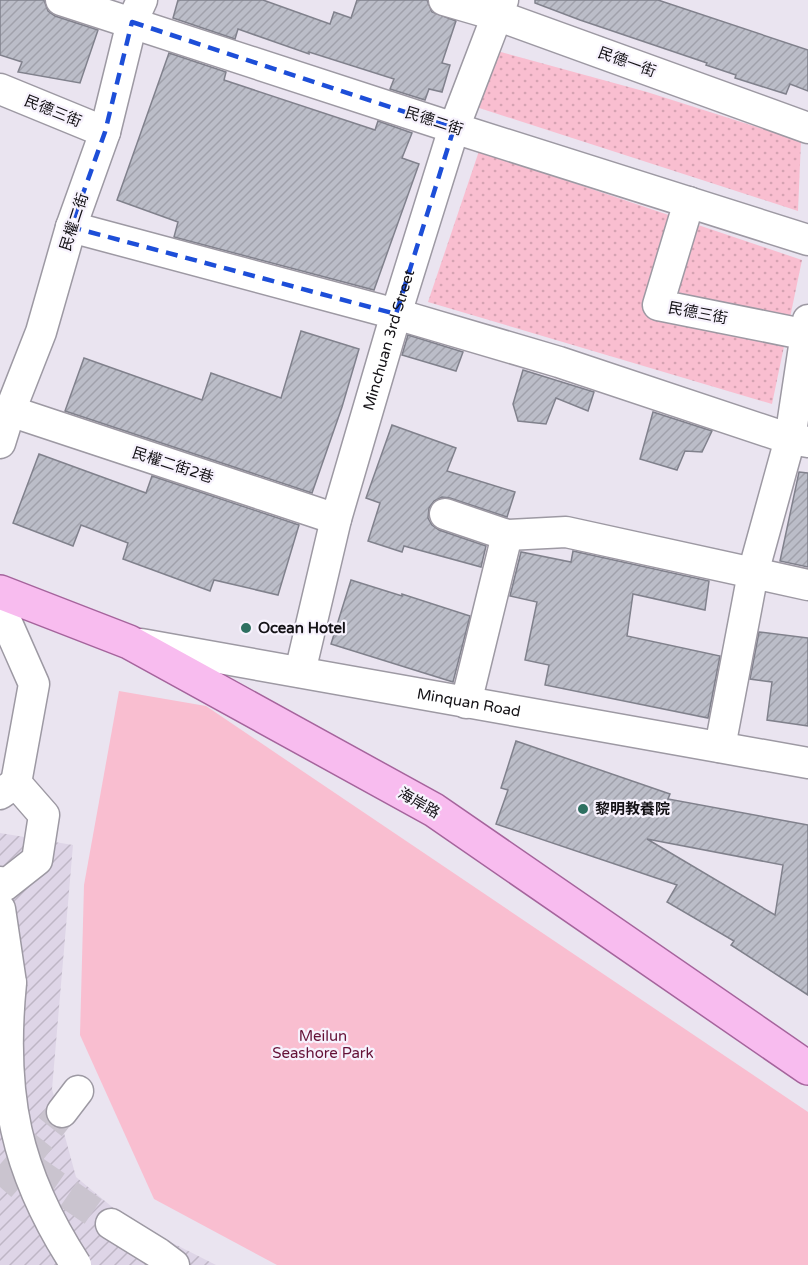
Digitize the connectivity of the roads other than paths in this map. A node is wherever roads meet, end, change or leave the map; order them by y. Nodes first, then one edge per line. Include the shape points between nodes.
1 (61, 0) edge
2 (444, 0) edge
3 (501, 8) edge
4 (137, 11) edge
5 (0, 89) edge
6 (454, 128) junction
7 (808, 128) edge
8 (105, 132) junction
9 (688, 202) junction
10 (71, 227) junction
11 (808, 240) edge
12 (396, 314) junction
13 (807, 330) edge
14 (10, 411) junction
15 (799, 441) edge
16 (0, 443) edge
17 (445, 514) dead end
18 (336, 519) junction
19 (507, 535) junction
20 (753, 573) junction
21 (808, 585) edge
22 (0, 592) edge
23 (0, 607) edge
24 (129, 642) junction
25 (300, 672) junction
26 (466, 703) junction
27 (720, 747) junction
28 (808, 763) edge
29 (8, 789) edge
30 (1, 897) edge
31 (808, 1068) edge
32 (111, 1224) tunnel mouth
33 (76, 1265) edge
34 (174, 1265) edge

1 - 4 street, 民德二街
2 - 3 street, 民德一街
3 - 6 street, Minchuan 3rd Street
3 - 7 street, 民德一街
4 - 6 street, 民德二街
4 - 8 street, 民權二街
5 - 8 street, 民德三街
6 - 9 street, 民德二街
6 - 12 street, Minchuan 3rd Street
8 - 10 street, 民權二街
9 - 11 street, 民德二街
9 - 13 street, 民德三街 via 658,305
10 - 12 street
10 - 14 street, 民權二街 via 41,332
12 - 15 street via 559,362
12 - 18 street, Minchuan 3rd Street
13 - 15 street
14 - 16 street, 民權二街
14 - 18 street, 民權二街2巷
15 - 20 street
17 - 19 street
18 - 25 street, Minchuan 3rd Street
19 - 20 street via 566,532
19 - 26 street
20 - 21 street
20 - 27 street
22 - 24 main road, 海岸路
23 - 29 street via 34,684
24 - 25 street, Minquan Road
24 - 31 main road, 海岸路 via 434,810
25 - 26 street, Minquan Road
26 - 27 street, Minquan Road
27 - 28 street, Minquan Road
29 - 30 street via 44,815 37,860
30 - 33 street, bridge via 11,983 5,1058 15,1132 39,1202
32 - 34 street

